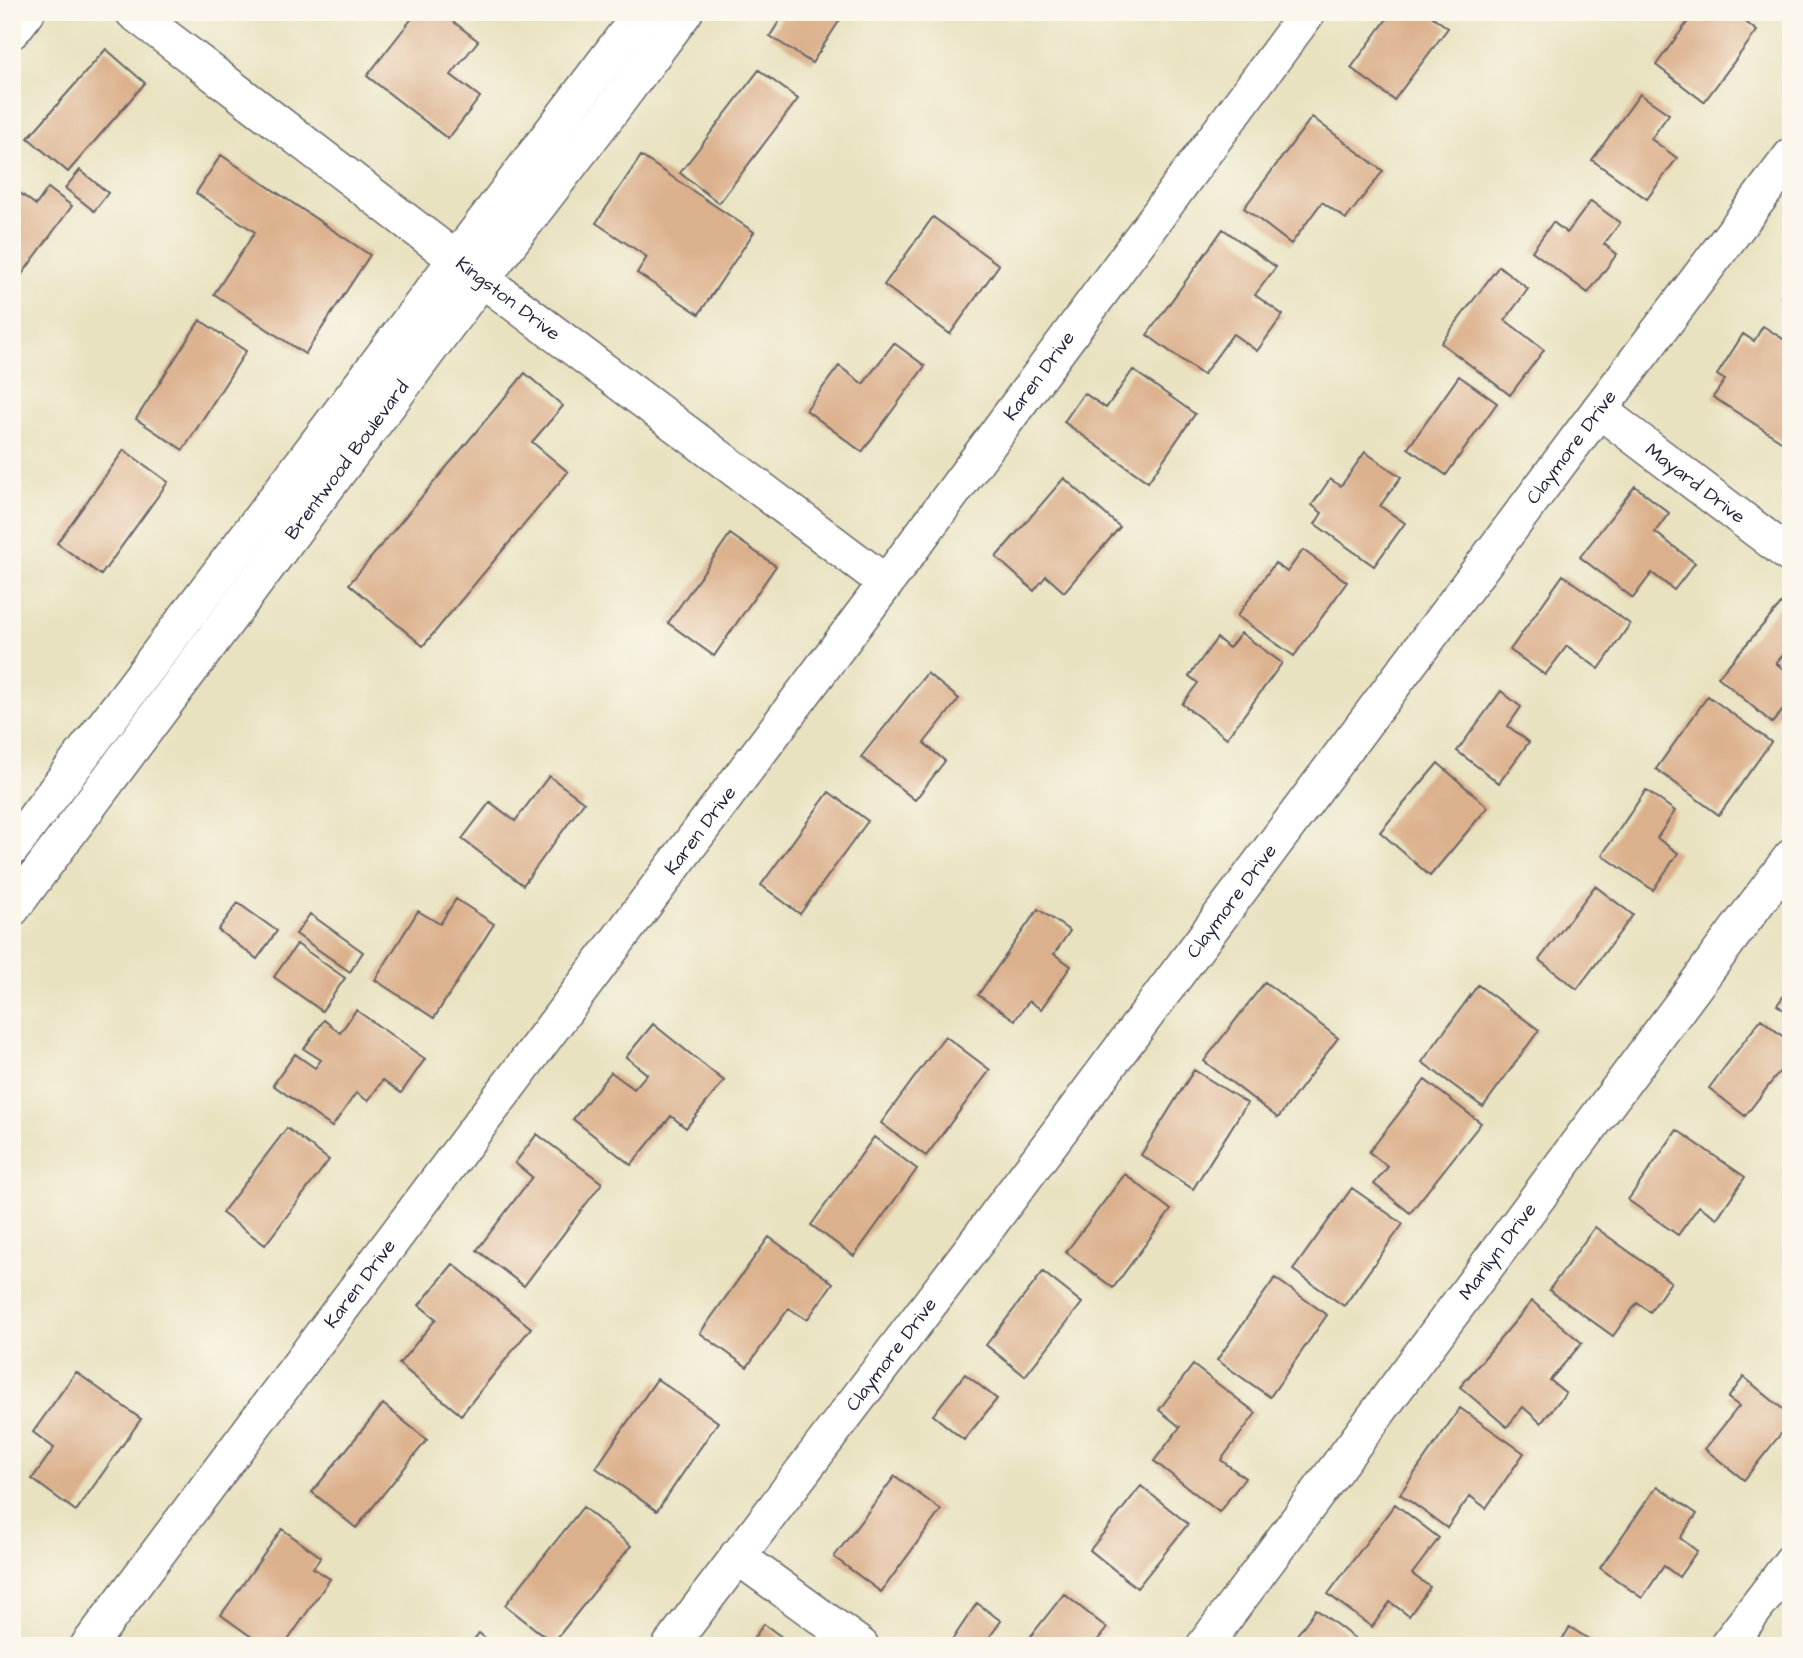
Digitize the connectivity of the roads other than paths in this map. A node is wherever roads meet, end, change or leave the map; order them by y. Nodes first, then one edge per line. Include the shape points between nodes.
1 (27, 12) edge
2 (133, 12) edge
3 (642, 12) edge
4 (685, 12) edge
5 (1308, 12) edge
6 (12, 31) edge
7 (1791, 156) edge
8 (469, 269) junction
9 (1599, 410) junction
10 (1791, 555) edge
11 (886, 583) junction
12 (12, 848) edge
13 (1791, 857) edge
14 (12, 909) edge
15 (737, 1556) junction
16 (1791, 1562) edge
17 (88, 1646) edge
18 (670, 1646) edge
19 (861, 1646) edge
20 (1204, 1646) edge
21 (1727, 1646) edge

1 - 6 street
2 - 8 street, Kingston Drive
3 - 8 street, Brentwood Boulevard
4 - 8 street, Brentwood Boulevard via 606,119
5 - 11 street, Karen Drive
7 - 9 street, Claymore Drive
8 - 11 street, Kingston Drive
8 - 12 street, Brentwood Boulevard
8 - 14 street, Brentwood Boulevard
9 - 10 street, Mayard Drive
9 - 15 street, Claymore Drive
11 - 17 street, Karen Drive
13 - 20 street, Marilyn Drive
15 - 18 street, Claymore Drive
15 - 19 street
16 - 21 street

